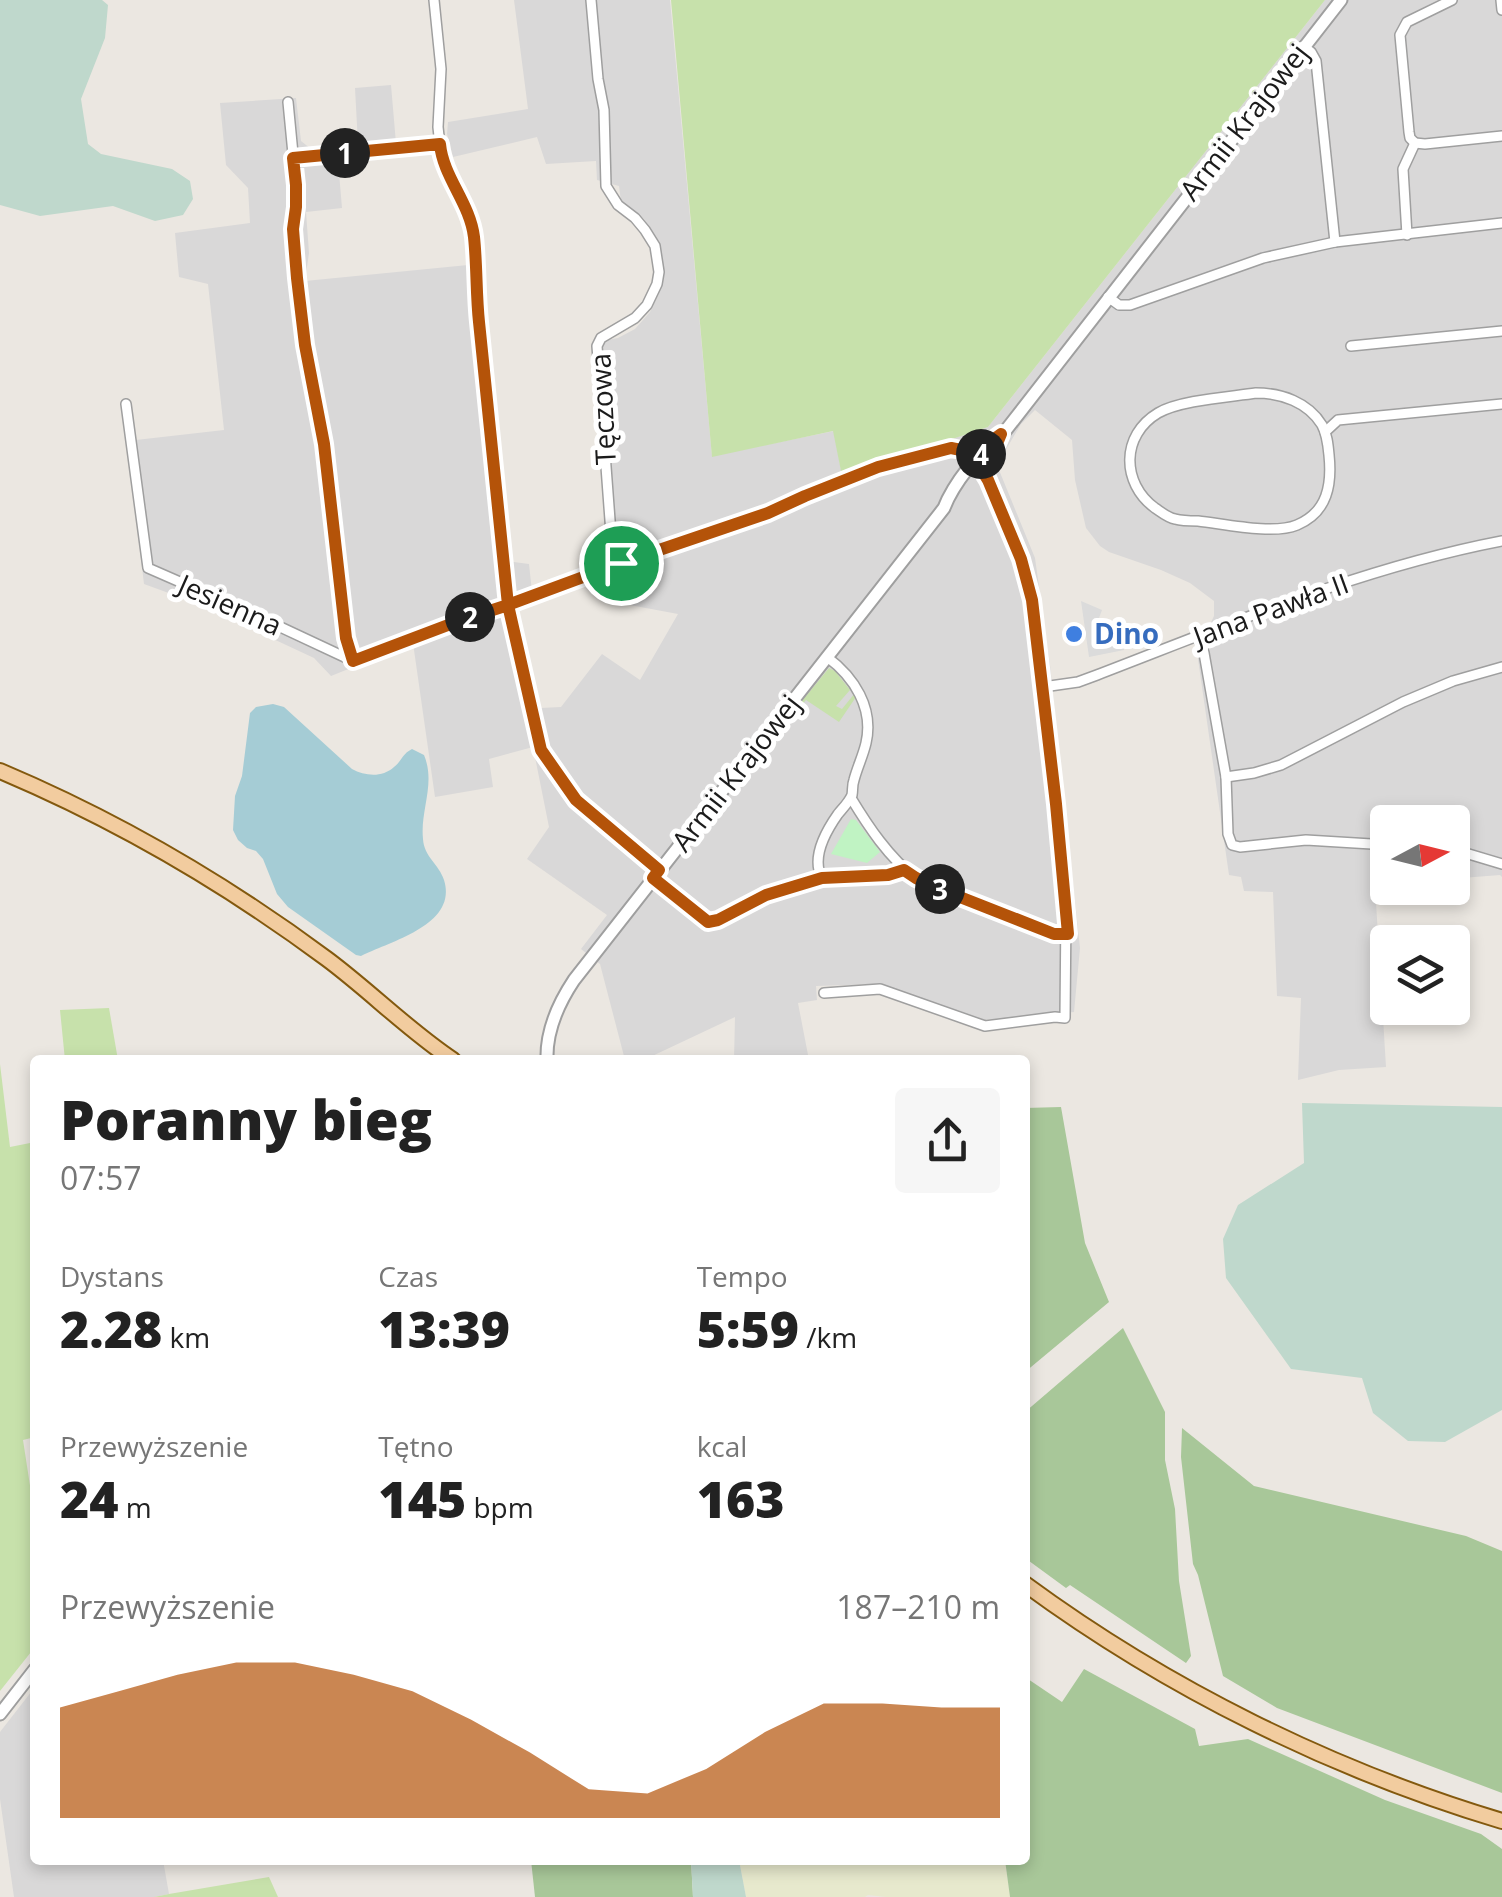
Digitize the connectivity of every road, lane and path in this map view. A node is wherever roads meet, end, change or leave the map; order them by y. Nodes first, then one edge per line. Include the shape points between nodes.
1 (434, 0) edge
2 (591, 0) edge
3 (1341, 0) edge
4 (1452, 0) edge
5 (1501, 0) edge
6 (1502, 10) edge
7 (1304, 46) junction
8 (288, 102) dead end
9 (1502, 136) edge
10 (1414, 143) junction
11 (440, 144) junction
12 (293, 158) junction
13 (1502, 223) edge
14 (1407, 235) junction
15 (1335, 242) junction
16 (1108, 297) junction
17 (1502, 331) edge
18 (1350, 346) dead end
19 (126, 404) dead end
20 (1502, 404) edge
21 (1325, 432) junction
22 (977, 465) junction
23 (1502, 540) edge
24 (621, 563) junction
25 (508, 605) junction
26 (1198, 636) junction
27 (827, 656) junction
28 (353, 661) junction
29 (1502, 667) edge
30 (1043, 687) junction
31 (0, 771) edge
32 (1226, 777) junction
33 (851, 798) junction
34 (1370, 844) edge
35 (1470, 854) edge
36 (1502, 864) edge
37 (904, 870) junction
38 (656, 874) junction
39 (822, 878) junction
40 (1068, 934) junction
41 (824, 993) dead end
42 (547, 1054) edge
43 (447, 1055) edge
44 (1030, 1587) edge
45 (30, 1675) edge
46 (0, 1714) edge
47 (1502, 1821) edge

1 - 11 street
2 - 24 street, Tęczowa via 606,186 645,230 660,272 635,318 597,346 612,547
3 - 7 street, Armii Krajowej
4 - 10 street via 1408,22 1400,35
5 - 6 street
7 - 15 street via 1316,61
7 - 16 street, Armii Krajowej
8 - 12 street
9 - 10 street
10 - 14 street via 1403,169
11 - 12 street
11 - 25 street via 474,234
12 - 28 street via 302,320
13 - 14 street
14 - 15 street
15 - 16 street via 1262,258 1130,305
16 - 22 street, Armii Krajowej
17 - 18 street
19 - 28 street, Jesienna via 148,568
20 - 21 street via 1338,420
21 - 21 street via 1307,408 1280,394 1176,406 1152,417 1134,437 1130,471 1147,502 1173,519 1287,528 1326,499 1331,472
22 - 24 street via 951,448 878,467
22 - 27 street, Armii Krajowej
22 - 30 street via 1021,559
23 - 26 street, Jana Pawła II via 1348,581
24 - 25 street
25 - 28 street
25 - 38 street via 541,750 576,800
26 - 30 street, Jana Pawła II via 1078,682
26 - 32 street
27 - 33 street via 856,687 868,716
27 - 38 street, Armii Krajowej
29 - 32 street via 1403,702 1281,765
30 - 40 street
31 - 43 main road via 118,826 205,877 327,959
32 - 34 street via 1232,845
33 - 37 street
33 - 39 street via 821,848
35 - 36 street
37 - 39 street
37 - 40 street via 1054,934
38 - 39 street via 708,922
38 - 42 street, Armii Krajowej via 567,991
40 - 41 street via 1065,1018 985,1026 880,989
44 - 47 main road via 1164,1674 1260,1725 1366,1773
45 - 46 street

